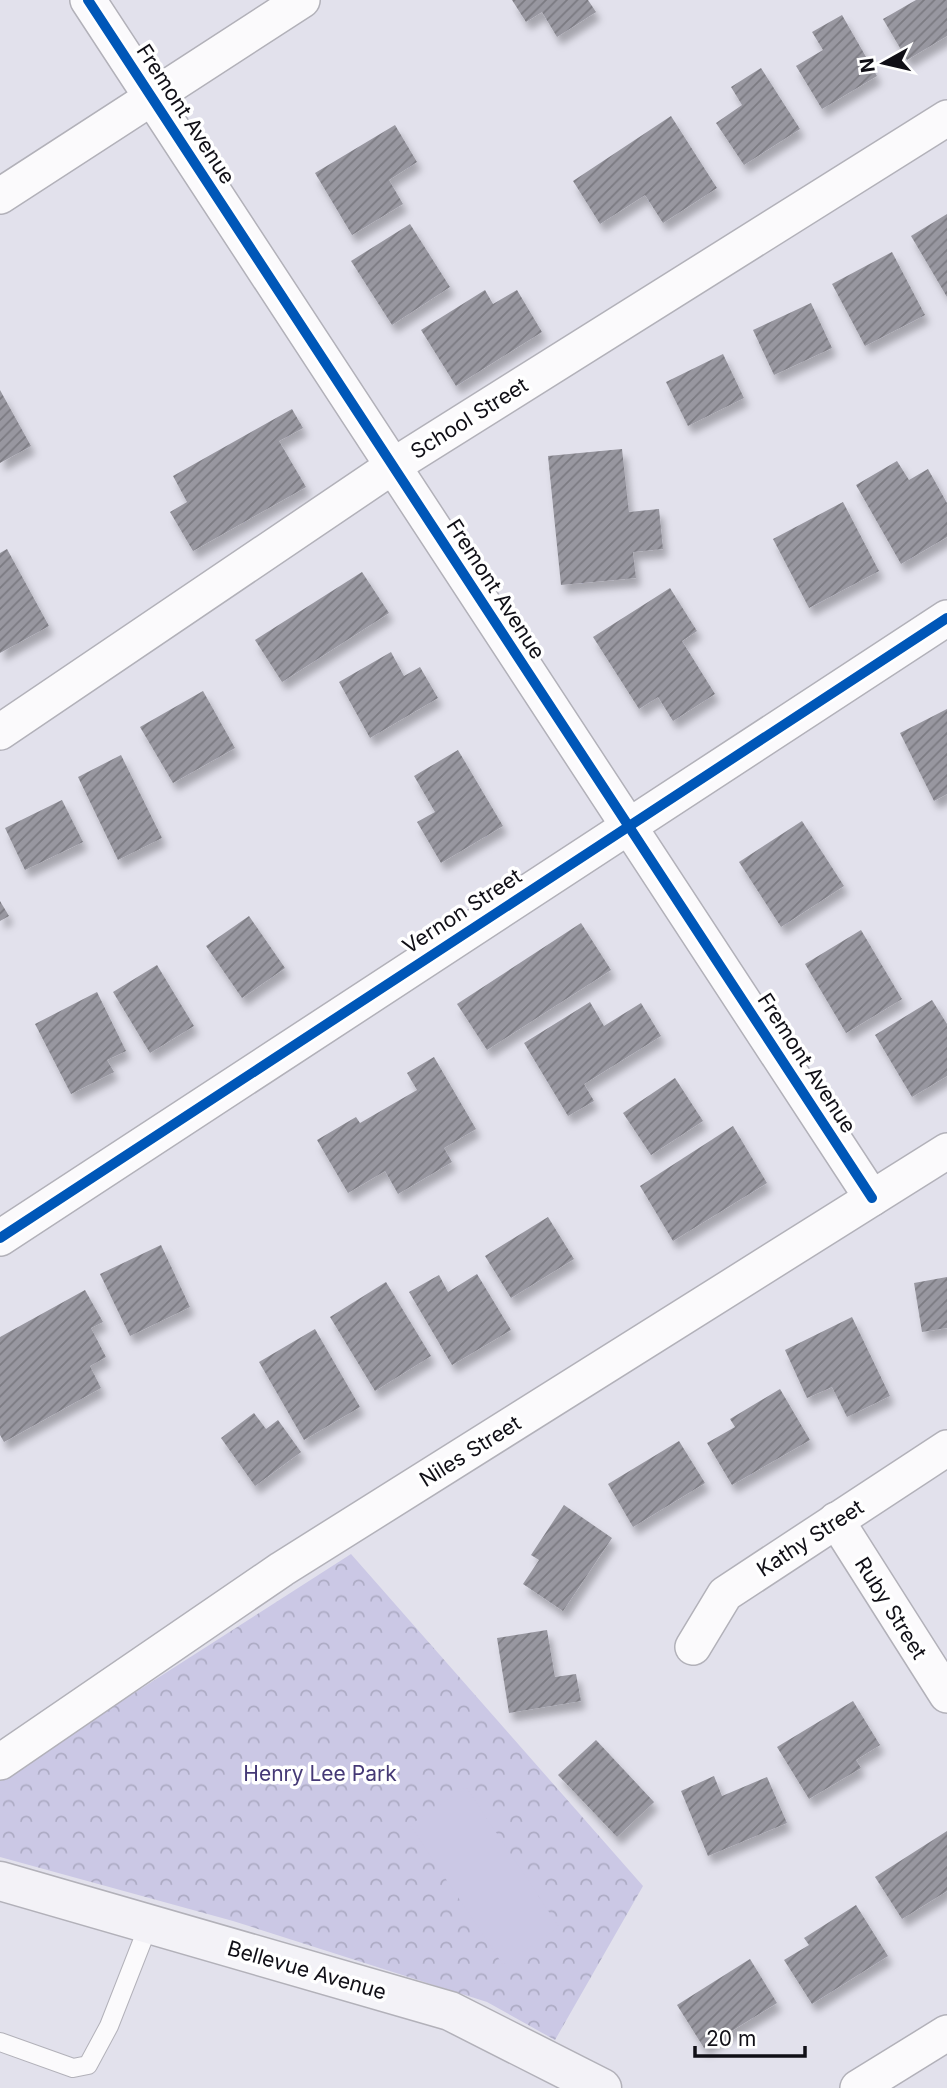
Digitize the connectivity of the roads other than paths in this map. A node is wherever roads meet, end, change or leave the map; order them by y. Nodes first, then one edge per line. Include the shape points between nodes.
1 (88, 0) edge
2 (302, 0) edge
3 (152, 98) junction
4 (947, 118) edge
5 (0, 197) edge
6 (393, 466) junction
7 (947, 618) edge
8 (0, 732) edge
9 (628, 825) junction
10 (947, 1151) edge
11 (872, 1198) junction
12 (0, 1238) edge
13 (947, 1448) edge
14 (836, 1520) junction
15 (693, 1647) dead end
16 (947, 1695) edge
17 (0, 1762) edge
18 (0, 1881) edge
19 (149, 1924) junction
20 (947, 2033) edge
21 (0, 2042) edge
22 (602, 2088) edge
23 (858, 2088) edge

1 - 3 street, Fremont Avenue
2 - 3 street
3 - 5 street
3 - 6 street, Fremont Avenue
4 - 6 street, School Street
6 - 8 street, School Street
6 - 9 street, Fremont Avenue
7 - 9 street, Vernon Street
9 - 11 street, Fremont Avenue
9 - 12 street, Vernon Street
10 - 11 street, Niles Street
11 - 17 street, Niles Street via 282,1569
13 - 14 street, Kathy Street
14 - 15 street, Kathy Street via 725,1594
14 - 16 street, Ruby Street
18 - 19 street, Bellevue Avenue
19 - 21 lane via 110,2026 88,2065 73,2068
19 - 22 street, Bellevue Avenue via 450,2011
20 - 23 street

